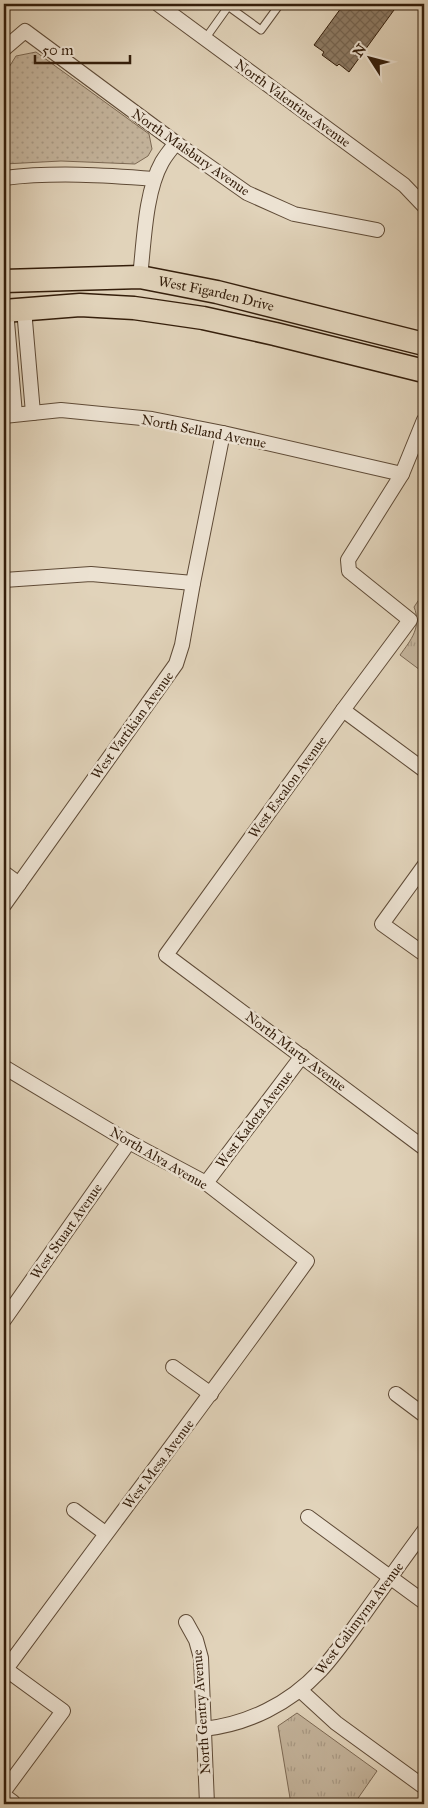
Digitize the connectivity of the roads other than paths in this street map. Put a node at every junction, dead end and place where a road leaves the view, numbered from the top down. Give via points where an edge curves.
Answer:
1 (158, 4) edge
2 (280, 4) edge
3 (228, 5) edge
4 (206, 39) junction
5 (4, 49) edge
6 (176, 143) junction
7 (4, 178) edge
8 (154, 179) junction
9 (424, 206) edge
10 (377, 230) dead end
11 (140, 277) junction
12 (65, 278) junction
13 (4, 281) edge
14 (11, 310) edge
15 (424, 344) edge
16 (424, 357) edge
17 (396, 365) junction
18 (424, 371) edge
19 (33, 413) junction
20 (10, 415) edge
21 (424, 420) edge
22 (223, 433) junction
23 (402, 474) junction
24 (4, 580) edge
25 (193, 583) junction
26 (343, 710) junction
27 (424, 770) edge
28 (424, 866) edge
29 (4, 873) edge
30 (19, 884) junction
31 (4, 906) edge
32 (424, 954) edge
33 (166, 955) joint
34 (302, 1056) junction
35 (4, 1067) edge
36 (129, 1142) junction
37 (424, 1148) edge
38 (206, 1183) junction
39 (307, 1261) joint
40 (4, 1320) edge
41 (173, 1367) dead end
42 (211, 1394) junction
43 (396, 1394) dead end
44 (424, 1416) edge
45 (74, 1510) dead end
46 (308, 1517) dead end
47 (424, 1531) edge
48 (105, 1533) junction
49 (391, 1577) junction
50 (424, 1602) edge
51 (186, 1622) dead end
52 (5, 1668) edge
53 (300, 1690) junction
54 (204, 1729) junction
55 (424, 1787) edge
56 (4, 1791) edge
57 (4, 1798) edge
58 (12, 1804) edge
59 (206, 1804) edge

1 - 4 street, North Valentine Avenue
2 - 3 lane via 261,30
3 - 4 lane
4 - 9 street, North Valentine Avenue via 404,186
5 - 6 street, North Malsbury Avenue via 25,31
6 - 8 street
6 - 10 street, North Malsbury Avenue via 247,193 294,214
7 - 8 street via 90,174
8 - 11 street
11 - 12 main road, West Figarden Drive
11 - 15 main road, West Figarden Drive via 217,292
12 - 13 main road, West Figarden Drive
12 - 14 main road via 21,296
14 - 17 main road, West Figarden Drive via 80,305 134,308 203,318
14 - 19 street
14 - 20 street
16 - 17 main road via 406,355
17 - 18 main road, West Figarden Drive
19 - 20 street, North Selland Avenue
19 - 22 street, North Selland Avenue via 62,410 152,419
21 - 23 street
22 - 23 street, North Selland Avenue
22 - 25 street, West Vartikian Avenue
23 - 26 street, West Escalon Avenue via 348,560 349,571 410,620
24 - 25 street via 91,574
25 - 30 street, West Vartikian Avenue via 176,664
26 - 27 street
26 - 33 street, West Escalon Avenue
28 - 32 street via 382,924
29 - 30 street
30 - 31 street, West Vartikian Avenue
33 - 34 street, North Marty Avenue
34 - 37 street, North Marty Avenue
34 - 38 street, West Kadota Avenue
35 - 36 street, North Alva Avenue
36 - 38 street, North Alva Avenue
36 - 40 street, West Stuart Avenue
38 - 39 street, North Alva Avenue
39 - 42 street, West Mesa Avenue
41 - 42 street
42 - 48 street, West Mesa Avenue
43 - 44 street
45 - 48 street
46 - 49 street
47 - 49 street, West Calimyrna Avenue
48 - 52 street, West Mesa Avenue
49 - 50 street
49 - 53 street, West Calimyrna Avenue via 326,1665
51 - 54 street, North Gentry Avenue via 201,1658
52 - 56 street via 63,1710
53 - 54 street, West Calimyrna Avenue via 245,1721
53 - 55 street via 336,1723
54 - 59 street, North Gentry Avenue
57 - 58 street

